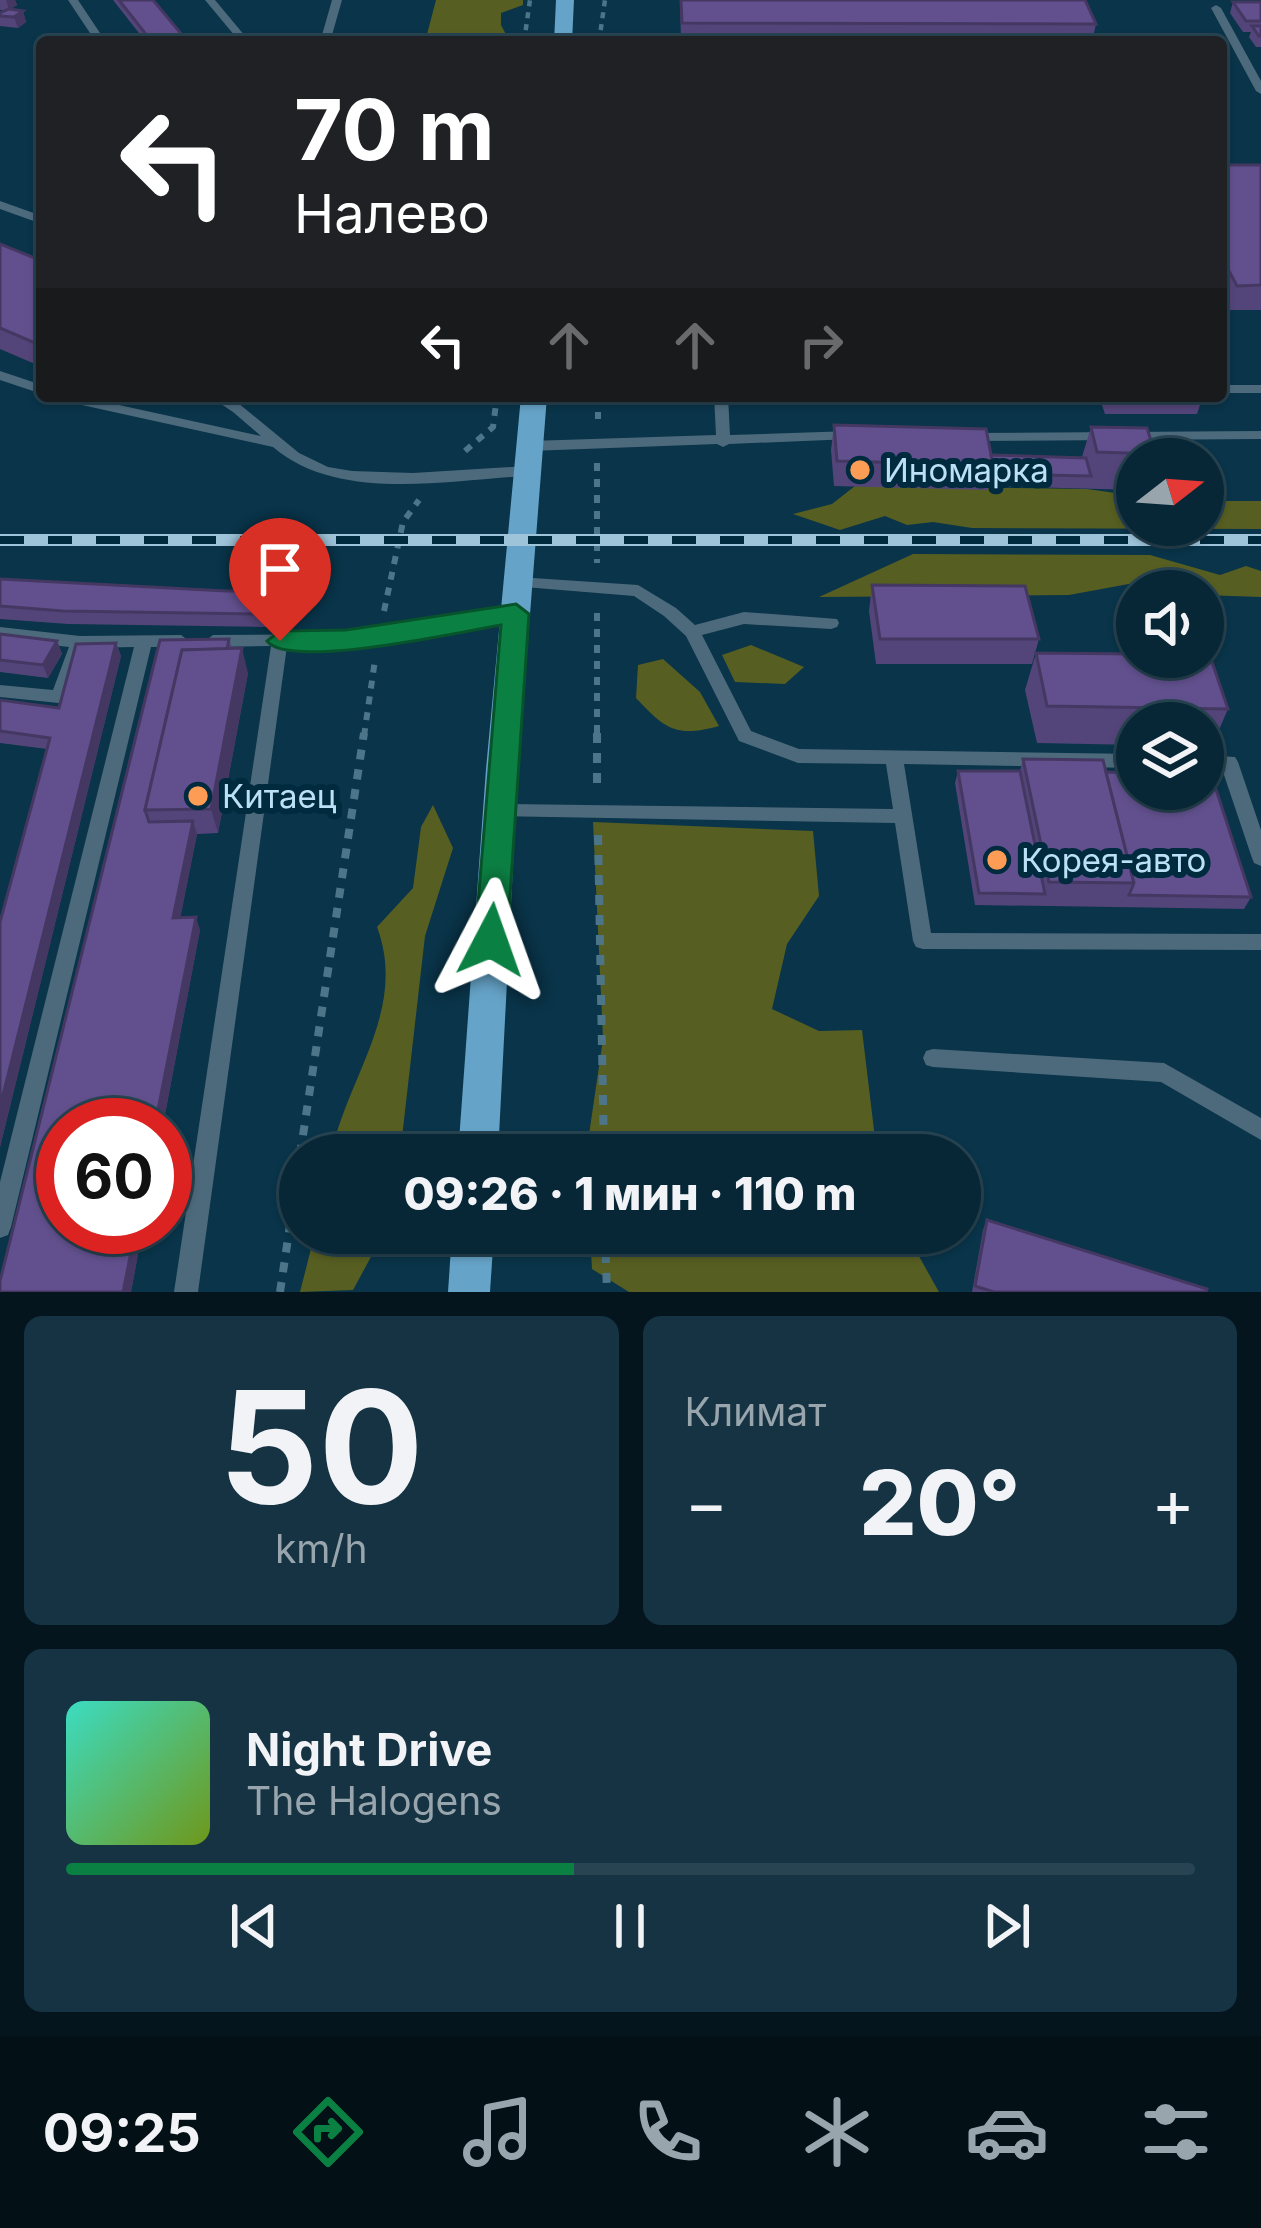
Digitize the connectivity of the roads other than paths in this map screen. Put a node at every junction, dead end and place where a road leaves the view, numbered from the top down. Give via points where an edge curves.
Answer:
1 (73, 0) edge
2 (210, 0) edge
3 (337, 0) edge
4 (565, 0) edge
5 (1216, 8) dead end
6 (97, 36) edge
7 (240, 36) edge
8 (328, 36) edge
9 (562, 36) edge
10 (1261, 91) edge
11 (0, 205) edge
12 (36, 218) edge
13 (0, 375) edge
14 (36, 388) edge
15 (1261, 388) edge
16 (1227, 389) edge
17 (86, 402) edge
18 (223, 402) edge
19 (533, 402) edge
20 (721, 402) edge
21 (1261, 435) edge
22 (882, 436) edge
23 (953, 436) edge
24 (723, 442) junction
25 (272, 443) junction
26 (528, 459) junction
27 (517, 598) junction
28 (831, 623) dead end
29 (692, 632) junction
30 (0, 633) edge
31 (280, 641) junction
32 (80, 642) junction
33 (144, 642) junction
34 (0, 691) edge
35 (894, 756) junction
36 (1116, 761) edge
37 (1224, 762) edge
38 (500, 811) junction
39 (904, 816) junction
40 (1261, 858) edge
41 (1261, 942) edge
42 (933, 1058) dead end
43 (1261, 1130) edge
44 (479, 1134) edge
45 (0, 1227) edge
46 (471, 1254) edge
47 (186, 1292) edge
48 (469, 1292) edge

1 - 6 lane
2 - 7 lane
3 - 8 lane
4 - 9 main road
5 - 10 lane
11 - 12 lane
13 - 14 lane
15 - 16 lane
17 - 25 lane
18 - 25 lane
19 - 26 main road
20 - 24 lane
21 - 23 lane
22 - 24 lane
24 - 26 lane via 597,445
25 - 26 lane via 310,467 354,476 439,475
26 - 27 main road
27 - 29 lane via 638,591
27 - 31 lane via 379,635
27 - 38 main road
28 - 29 lane via 744,618
29 - 35 lane via 745,736 798,756
30 - 32 lane
31 - 33 lane
31 - 47 lane
32 - 33 lane
32 - 34 lane via 59,698
33 - 45 lane
35 - 36 lane
35 - 39 lane
37 - 40 lane
38 - 39 lane
38 - 44 main road
39 - 41 lane via 923,941
42 - 43 lane via 1164,1073
46 - 48 main road

